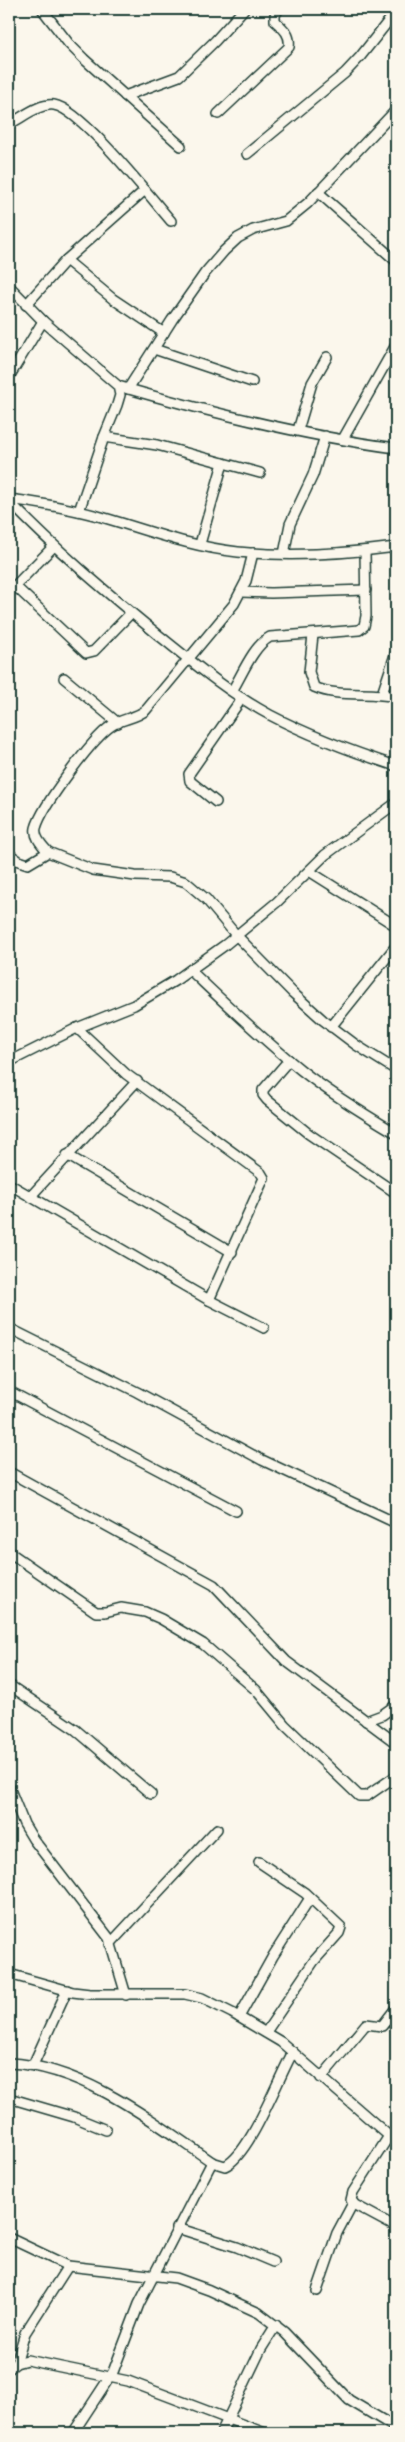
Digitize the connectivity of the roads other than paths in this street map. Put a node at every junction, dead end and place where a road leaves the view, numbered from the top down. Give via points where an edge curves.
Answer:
1 (42, 9) edge
2 (244, 9) edge
3 (279, 9) edge
4 (392, 13) edge
5 (124, 96) junction
6 (396, 110) edge
7 (218, 114) dead end
8 (9, 124) edge
9 (181, 146) dead end
10 (247, 154) dead end
11 (145, 190) junction
12 (318, 192) junction
13 (171, 221) dead end
14 (66, 260) junction
15 (396, 261) edge
16 (9, 286) edge
17 (26, 305) junction
18 (43, 321) junction
19 (164, 333) junction
20 (396, 346) edge
21 (154, 349) junction
22 (327, 357) dead end
23 (9, 377) edge
24 (252, 382) dead end
25 (118, 386) junction
26 (128, 389) junction
27 (298, 430) junction
28 (104, 436) junction
29 (325, 436) junction
30 (343, 439) junction
31 (396, 448) edge
32 (223, 462) junction
33 (260, 473) dead end
34 (9, 500) edge
35 (79, 511) junction
36 (200, 544) junction
37 (53, 547) junction
38 (396, 547) edge
39 (365, 551) junction
40 (253, 552) junction
41 (284, 554) junction
42 (12, 589) edge
43 (366, 590) junction
44 (241, 592) junction
45 (131, 613) junction
46 (313, 634) junction
47 (396, 652) edge
48 (187, 658) junction
49 (64, 678) dead end
50 (232, 691) junction
51 (382, 694) junction
52 (396, 697) edge
53 (242, 698) junction
54 (118, 723) junction
55 (396, 766) edge
56 (216, 802) dead end
57 (396, 803) edge
58 (48, 852) junction
59 (9, 854) edge
60 (309, 871) junction
61 (396, 926) edge
62 (236, 936) junction
63 (396, 946) edge
64 (190, 970) junction
65 (331, 1027) junction
66 (77, 1028) junction
67 (289, 1060) junction
68 (9, 1062) edge
69 (396, 1070) edge
70 (137, 1081) junction
71 (396, 1133) edge
72 (67, 1154) junction
73 (9, 1184) edge
74 (396, 1193) edge
75 (30, 1197) junction
76 (232, 1252) junction
77 (209, 1300) junction
78 (9, 1328) edge
79 (264, 1328) dead end
80 (9, 1391) edge
81 (9, 1472) edge
82 (236, 1512) dead end
83 (396, 1523) edge
84 (9, 1552) edge
85 (9, 1685) edge
86 (396, 1705) edge
87 (366, 1721) junction
88 (396, 1743) edge
89 (396, 1776) edge
90 (9, 1787) edge
91 (151, 1794) dead end
92 (12, 1805) edge
93 (217, 1829) dead end
94 (259, 1862) dead end
95 (310, 1898) junction
96 (110, 1944) junction
97 (9, 1974) edge
98 (66, 1990) junction
99 (126, 1995) junction
100 (396, 2008) edge
101 (238, 2017) junction
102 (266, 2032) junction
103 (293, 2052) junction
104 (9, 2063) edge
105 (33, 2065) junction
106 (321, 2078) junction
107 (9, 2098) edge
108 (106, 2130) dead end
109 (393, 2139) edge
110 (212, 2162) junction
111 (353, 2203) junction
112 (396, 2227) edge
113 (177, 2228) junction
114 (9, 2238) edge
115 (273, 2262) dead end
116 (68, 2266) junction
117 (154, 2274) junction
118 (317, 2291) dead end
119 (276, 2325) junction
120 (12, 2366) edge
121 (110, 2376) junction
122 (229, 2420) junction
123 (396, 2428) edge
124 (73, 2433) edge
125 (221, 2433) edge
126 (265, 2433) edge

1 - 5 street via 69,44
2 - 5 street via 179,76
3 - 7 street via 275,21 288,34 289,47
4 - 10 street via 345,73
5 - 9 street
6 - 12 street
8 - 11 street via 45,106 59,106 88,130
11 - 13 street
11 - 14 street
12 - 15 street
12 - 19 street via 286,221 253,230 238,238 205,273
14 - 17 street
14 - 19 street via 113,299
16 - 17 street
17 - 18 street
18 - 23 street
18 - 25 street
19 - 21 street
20 - 30 street
21 - 24 street
21 - 26 street
22 - 27 street via 312,383
25 - 26 street
25 - 28 street via 118,405
26 - 27 street
27 - 29 street
28 - 32 street via 157,445
28 - 35 street
29 - 30 street
29 - 41 street via 313,475 290,524
30 - 31 street
32 - 33 street
32 - 36 street
34 - 35 street
34 - 37 street
35 - 36 street via 168,538
36 - 40 street via 236,552
37 - 42 street
37 - 45 street
38 - 39 street
39 - 41 street
39 - 43 street
40 - 41 street
40 - 44 street
42 - 45 street via 86,652 94,651
43 - 44 street
43 - 46 street via 366,616 360,630
44 - 48 street
45 - 48 street
46 - 50 street via 263,640
46 - 51 street via 309,672 314,687 333,692
47 - 51 street
48 - 50 street
48 - 54 street via 146,710
49 - 54 street
50 - 53 street
51 - 52 street
53 - 55 street via 336,746
53 - 56 street via 189,774 190,781
54 - 58 street via 100,735 49,802 36,828 36,835
57 - 60 street via 333,849
58 - 59 street via 28,864
58 - 62 street via 93,870 170,877 186,882 206,899
60 - 61 street
60 - 62 street
62 - 64 street
62 - 65 street
63 - 65 street
64 - 66 street via 134,1005
64 - 67 street
65 - 69 street
66 - 68 street
66 - 70 street
67 - 71 street via 359,1111
67 - 74 street via 263,1090 267,1100 309,1134
70 - 72 street
70 - 76 street via 264,1178
72 - 75 street
72 - 76 street
73 - 75 street
75 - 77 street
76 - 77 street
77 - 79 street
78 - 83 street via 262,1460
80 - 82 street
81 - 87 street via 214,1585 275,1650
84 - 89 street via 96,1612 121,1608 145,1612 203,1644 256,1690 285,1725 359,1796 367,1796
85 - 91 street via 76,1730
86 - 87 street
87 - 88 street
90 - 92 street
92 - 96 street via 33,1839 100,1924
93 - 96 street
94 - 95 street
95 - 101 street
95 - 102 street via 340,1924 340,1930 314,1961
96 - 99 street
97 - 98 street
98 - 99 street
98 - 105 street
99 - 101 street via 185,1994 202,1998
100 - 106 street via 382,2026 366,2024
101 - 102 street
102 - 103 street
103 - 106 street
103 - 110 street via 240,2152 225,2166
104 - 105 street
105 - 110 street via 98,2090 134,2109
106 - 109 street
107 - 108 street via 74,2116
109 - 111 street via 353,2192
110 - 113 street
111 - 112 street
111 - 118 street via 338,2233
113 - 115 street
113 - 117 street
114 - 116 street
116 - 117 street
116 - 120 street via 26,2334
117 - 119 street via 210,2290 259,2313
117 - 121 street via 133,2316
119 - 122 street via 252,2366
119 - 123 street via 345,2397
120 - 121 street via 22,2360 34,2360
121 - 122 street
121 - 124 street
122 - 125 street
122 - 126 street

